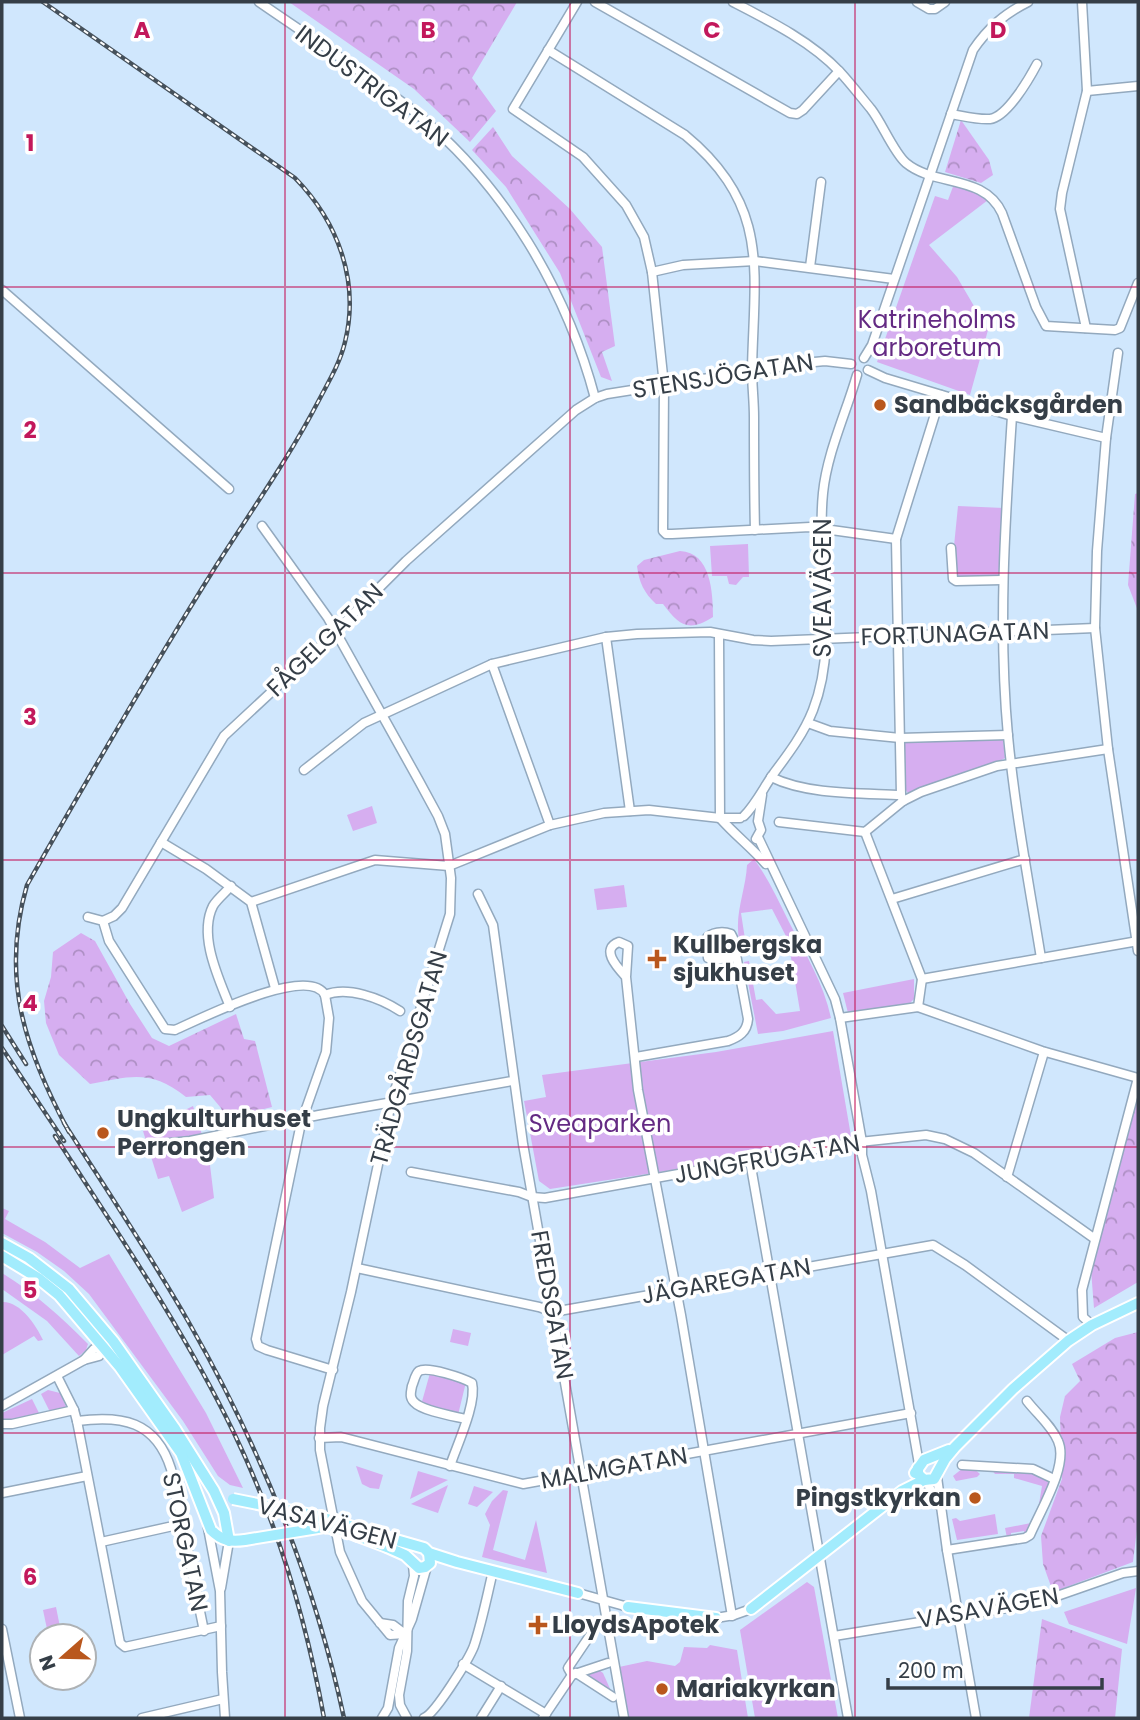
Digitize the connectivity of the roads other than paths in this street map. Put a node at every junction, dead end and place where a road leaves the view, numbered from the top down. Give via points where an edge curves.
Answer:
1 (259, 2) edge
2 (578, 2) edge
3 (595, 2) edge
4 (733, 2) edge
5 (917, 2) edge
6 (945, 2) edge
7 (1028, 2) edge
8 (1082, 2) edge
9 (548, 50) junction
10 (1037, 64) dead end
11 (839, 71) junction
12 (1138, 86) edge
13 (1087, 91) junction
14 (951, 114) junction
15 (931, 174) junction
16 (821, 182) dead end
17 (755, 261) junction
18 (810, 267) junction
19 (652, 272) junction
20 (894, 279) junction
21 (1138, 283) edge
22 (2, 290) edge
23 (1086, 328) junction
24 (1118, 353) dead end
25 (864, 358) junction
26 (851, 363) junction
27 (868, 370) junction
28 (752, 372) junction
29 (857, 375) junction
30 (664, 385) junction
31 (941, 396) junction
32 (595, 398) junction
33 (1012, 416) junction
34 (1106, 438) junction
35 (229, 489) dead end
36 (262, 526) dead end
37 (823, 528) junction
38 (755, 530) junction
39 (896, 539) junction
40 (951, 548) dead end
41 (1002, 580) junction
42 (1095, 628) junction
43 (335, 632) junction
44 (1002, 632) junction
45 (719, 635) junction
46 (899, 636) junction
47 (606, 637) junction
48 (825, 640) junction
49 (492, 664) junction
50 (381, 715) junction
51 (808, 723) junction
52 (1008, 735) junction
53 (900, 738) junction
54 (1108, 749) junction
55 (1011, 765) junction
56 (304, 770) dead end
57 (771, 777) junction
58 (763, 789) junction
59 (902, 798) junction
60 (630, 811) junction
61 (742, 817) junction
62 (720, 818) junction
63 (758, 821) junction
64 (779, 822) dead end
65 (550, 825) junction
66 (735, 832) junction
67 (865, 832) junction
68 (758, 837) junction
69 (161, 842) junction
70 (747, 842) junction
71 (1025, 859) junction
72 (449, 866) junction
73 (774, 874) junction
74 (232, 886) junction
75 (478, 894) dead end
76 (892, 899) junction
77 (251, 902) junction
78 (88, 917) dead end
79 (103, 921) junction
80 (1138, 941) edge
81 (1138, 951) edge
82 (736, 957) dead end
83 (1041, 958) junction
84 (626, 977) dead end
85 (922, 979) junction
86 (275, 988) junction
87 (325, 995) junction
88 (230, 1007) junction
89 (918, 1007) junction
90 (400, 1011) dead end
91 (840, 1018) junction
92 (1044, 1052) junction
93 (636, 1057) junction
94 (1138, 1078) edge
95 (512, 1081) junction
96 (391, 1103) junction
97 (303, 1119) junction
98 (862, 1142) junction
99 (160, 1144) dead end
100 (750, 1161) junction
101 (411, 1172) dead end
102 (1007, 1177) junction
103 (655, 1178) junction
104 (532, 1197) junction
105 (1095, 1240) junction
106 (2, 1243) edge
107 (882, 1253) junction
108 (2, 1256) edge
109 (356, 1268) junction
110 (770, 1273) junction
111 (676, 1290) junction
112 (1138, 1303) edge
113 (553, 1312) junction
114 (1092, 1325) junction
115 (1069, 1341) junction
116 (109, 1344) junction
117 (333, 1370) junction
118 (57, 1376) junction
119 (1027, 1401) dead end
120 (2, 1406) edge
121 (74, 1410) junction
122 (911, 1413) junction
123 (466, 1419) junction
124 (77, 1421) junction
125 (2, 1424) edge
126 (798, 1434) junction
127 (319, 1437) junction
128 (955, 1447) junction
129 (704, 1452) junction
130 (924, 1463) junction
131 (962, 1465) dead end
132 (450, 1466) junction
133 (582, 1474) junction
134 (88, 1476) junction
135 (932, 1476) junction
136 (1054, 1479) junction
137 (212, 1487) junction
138 (902, 1490) junction
139 (2, 1493) edge
140 (233, 1499) junction
141 (220, 1502) junction
142 (182, 1524) junction
143 (208, 1526) junction
144 (229, 1541) junction
145 (101, 1542) junction
146 (388, 1543) junction
147 (947, 1550) junction
148 (820, 1556) junction
149 (426, 1557) junction
150 (412, 1564) junction
151 (493, 1571) junction
152 (1138, 1571) edge
153 (220, 1591) junction
154 (578, 1593) joint
155 (604, 1600) junction
156 (628, 1607) joint
157 (751, 1609) joint
158 (958, 1614) junction
159 (732, 1616) junction
160 (716, 1618) joint
161 (607, 1621) junction
162 (220, 1626) junction
163 (2, 1629) edge
164 (204, 1631) junction
165 (405, 1634) junction
166 (834, 1636) junction
167 (608, 1663) dead end
168 (463, 1664) junction
169 (574, 1674) junction
170 (501, 1686) junction
171 (613, 1697) dead end
172 (223, 1699) junction
173 (388, 1708) junction
174 (405, 1714) edge
175 (545, 1716) edge
176 (20, 1718) edge
177 (142, 1718) edge
178 (225, 1718) edge
179 (382, 1718) edge
180 (418, 1718) edge
181 (424, 1718) edge
182 (481, 1718) edge
183 (624, 1718) edge
184 (848, 1718) edge
185 (976, 1718) edge

1 - 32 street, INDUSTRIGATAN via 409,108 472,168 516,223 555,291
2 - 9 street
3 - 11 street via 790,113 803,110
4 - 11 street via 797,38
5 - 6 street via 935,9
7 - 14 street via 986,31 973,50
8 - 13 street
9 - 17 street via 706,152 743,206
9 - 19 street via 513,109 583,157 626,205 644,237
10 - 14 street via 1000,116
11 - 15 street via 877,117 905,162
12 - 13 street
13 - 23 street via 1060,209
14 - 15 street
15 - 20 street
15 - 23 street via 987,193 999,205 1046,326
16 - 18 street
17 - 18 street
17 - 19 street via 683,265
17 - 28 street
18 - 20 street
19 - 30 street
20 - 25 street
21 - 23 street via 1120,328
22 - 35 street
24 - 34 street
25 - 26 street
25 - 27 street
26 - 28 street, STENSJÖGATAN via 825,361
26 - 29 street
27 - 29 street
27 - 31 street
28 - 30 street, STENSJÖGATAN
28 - 38 street
29 - 37 street, SVEAVÄGEN via 825,483
30 - 32 street, STENSJÖGATAN
30 - 38 street via 663,531
31 - 33 street
31 - 39 street
32 - 43 street, FÅGELGATAN via 542,438 439,530
33 - 34 street
33 - 41 street
34 - 42 street
36 - 43 street, TRÄDGÅRDSGATAN
37 - 38 street
37 - 39 street
37 - 48 street, SVEAVÄGEN
39 - 46 street
40 - 41 street via 953,579
41 - 44 street
42 - 44 street, FORTUNAGATAN
42 - 54 street
43 - 50 street, TRÄDGÅRDSGATAN
43 - 69 street, FÅGELGATAN via 224,736
44 - 46 street, FORTUNAGATAN
44 - 52 street
45 - 47 street, FORTUNAGATAN
45 - 48 street, FORTUNAGATAN
45 - 62 street
46 - 48 street, FORTUNAGATAN
46 - 53 street
47 - 49 street, FORTUNAGATAN
47 - 60 street
48 - 51 street, SVEAVÄGEN via 824,669
49 - 50 street, FORTUNAGATAN
49 - 65 street
50 - 56 street, FORTUNAGATAN
50 - 72 street, TRÄDGÅRDSGATAN via 438,816
51 - 53 street via 830,731
51 - 57 street, SVEAVÄGEN
52 - 53 street
52 - 55 street
53 - 59 street
54 - 55 street
54 - 80 street
55 - 59 street
55 - 71 street
57 - 58 street, SVEAVÄGEN
57 - 59 street via 805,788
58 - 61 street, SVEAVÄGEN
58 - 63 street, SVEAVÄGEN
59 - 67 street
60 - 62 street
60 - 65 street
61 - 62 street
61 - 63 street
61 - 66 street
62 - 66 street
63 - 68 street
64 - 67 street
65 - 72 street
66 - 70 street
67 - 76 street
68 - 70 street
68 - 73 street
69 - 74 street
69 - 79 street, FÅGELGATAN via 122,908
70 - 73 street
71 - 76 street
71 - 83 street
72 - 77 street via 376,860
72 - 96 street, TRÄDGÅRDSGATAN via 450,914
73 - 91 street via 830,986
74 - 77 street
74 - 88 street via 212,910 209,943
75 - 95 street, FREDSGATAN via 492,925
76 - 85 street
77 - 86 street
78 - 79 street
79 - 88 street via 109,941 166,1030
80 - 81 street
80 - 83 street
82 - 93 street via 748,1019 741,1035
83 - 85 street
84 - 93 street
85 - 89 street
86 - 87 street via 316,987
86 - 88 street
87 - 90 street via 346,991
87 - 97 street via 329,1018 326,1052
89 - 91 street
89 - 92 street
91 - 98 street
92 - 94 street
92 - 102 street
93 - 103 street
94 - 105 street
95 - 96 street
95 - 104 street, FREDSGATAN
96 - 97 street
96 - 109 street, TRÄDGÅRDSGATAN
97 - 99 street
97 - 117 street via 256,1334 258,1346
98 - 100 street, JUNGFRUGATAN
98 - 102 street, JUNGFRUGATAN via 915,1134 935,1137 960,1145
98 - 107 street
100 - 103 street, JUNGFRUGATAN
100 - 110 street
101 - 104 street, JUNGFRUGATAN
102 - 105 street, JUNGFRUGATAN
103 - 104 street, JUNGFRUGATAN
103 - 111 street
104 - 113 street, FREDSGATAN
105 - 114 street via 1082,1290
106 - 116 main road via 69,1289
107 - 110 street, JÄGAREGATAN
107 - 115 street, JÄGAREGATAN via 939,1247
107 - 122 street
108 - 116 main road via 38,1278
109 - 113 street, JÄGAREGATAN
109 - 117 street, TRÄDGÅRDSGATAN
110 - 111 street, JÄGAREGATAN
110 - 126 street
111 - 113 street, JÄGAREGATAN
111 - 129 street
112 - 114 main road
113 - 133 street, FREDSGATAN
114 - 115 main road
115 - 128 main road
116 - 118 street via 99,1356
116 - 137 main road via 176,1429
116 - 143 main road via 181,1453
117 - 127 street, TRÄDGÅRDSGATAN
118 - 120 street
118 - 121 street
119 - 136 street via 1058,1438 1061,1460
121 - 124 street
121 - 125 street
122 - 126 street, MALMGATAN
122 - 130 street
123 - 123 street via 472,1383 429,1370 416,1373 412,1401
123 - 132 street
124 - 134 street
124 - 142 street, STORGATAN via 116,1419 136,1424 154,1436 168,1461
126 - 129 street, MALMGATAN
126 - 148 street
127 - 132 street, MALMGATAN via 341,1437
127 - 165 street, TRÄDGÅRDSGATAN via 340,1552 362,1601 380,1623
128 - 130 main road
128 - 135 main road
129 - 133 street, MALMGATAN
129 - 159 street
130 - 135 main road via 936,1463
130 - 135 main road via 918,1474
130 - 138 main road
131 - 136 street via 1034,1469
132 - 133 street, MALMGATAN via 523,1485
133 - 155 street, FREDSGATAN
134 - 139 street
134 - 145 street
135 - 138 main road
135 - 147 street
136 - 147 street via 1030,1535
137 - 140 main road
137 - 141 main road
138 - 148 main road
140 - 141 main road
140 - 146 main road, VASAVÄGEN, bridge via 317,1516
141 - 143 main road via 211,1512
141 - 144 main road
142 - 145 street
142 - 164 street, STORGATAN
143 - 144 main road, VASAVÄGEN
143 - 153 street, STORGATAN
144 - 146 main road, VASAVÄGEN, bridge via 324,1527
144 - 153 street, STORGATAN
145 - 164 street via 122,1646
146 - 149 main road, VASAVÄGEN
146 - 150 main road, VASAVÄGEN
147 - 158 street
148 - 157 main road
148 - 166 street
149 - 150 main road, VASAVÄGEN via 419,1568
149 - 150 main road, VASAVÄGEN via 412,1553
149 - 151 main road, VASAVÄGEN
149 - 165 street
150 - 165 street via 415,1576
151 - 154 main road, VASAVÄGEN
151 - 168 street via 473,1649
152 - 158 street, VASAVÄGEN via 1037,1603
153 - 162 street, STORGATAN
154 - 155 street, VASAVÄGEN
155 - 156 street, VASAVÄGEN
155 - 161 street, FREDSGATAN
156 - 160 main road, VASAVÄGEN
157 - 159 street, VASAVÄGEN
158 - 166 street, VASAVÄGEN
158 - 185 street
159 - 160 street, VASAVÄGEN
161 - 169 street via 599,1622 568,1668
161 - 183 street, FREDSGATAN
162 - 164 street, STORGATAN
162 - 172 street, STORGATAN
163 - 176 street
165 - 173 street
165 - 174 street via 407,1650 399,1695
166 - 184 street
167 - 169 street
168 - 170 street
168 - 181 street via 438,1707
169 - 171 street
169 - 175 street
170 - 175 street
170 - 182 street
172 - 177 street
172 - 178 street, STORGATAN
173 - 174 street
173 - 179 street
174 - 180 street

